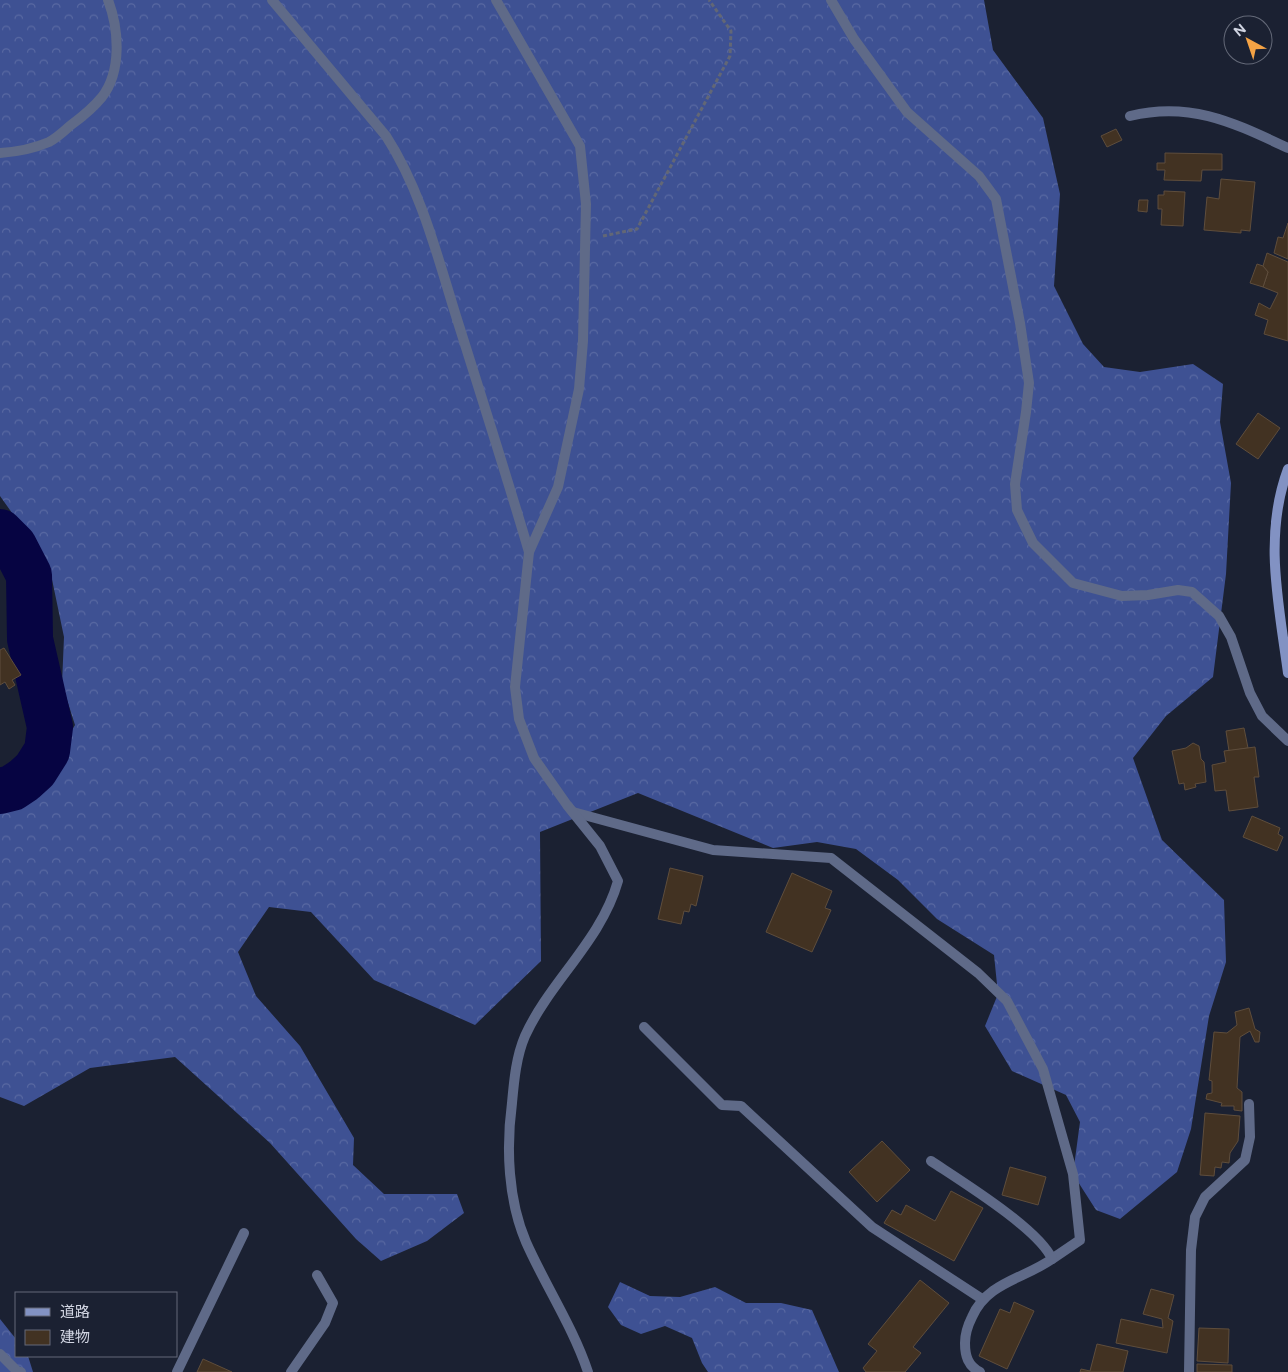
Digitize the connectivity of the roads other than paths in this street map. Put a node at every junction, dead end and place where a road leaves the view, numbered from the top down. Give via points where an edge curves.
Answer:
1 (108, 0) edge
2 (272, 0) edge
3 (496, 0) edge
4 (830, 0) edge
5 (1130, 116) dead end
6 (1288, 148) edge
7 (0, 153) edge
8 (1288, 469) edge
9 (529, 552) junction
10 (1288, 673) edge
11 (1288, 741) edge
12 (573, 812) junction
13 (644, 1027) dead end
14 (1249, 1104) dead end
15 (931, 1161) dead end
16 (244, 1233) dead end
17 (1052, 1259) junction
18 (317, 1275) dead end
19 (982, 1299) junction
20 (0, 1354) edge
21 (21, 1372) edge
22 (177, 1372) edge
23 (290, 1372) edge
24 (588, 1372) edge
25 (980, 1372) edge
26 (1189, 1372) edge

1 - 7 street via 113,13 117,49 112,78 103,95 50,142
2 - 9 street via 386,136 400,159 442,270
3 - 9 street via 580,146 586,204 583,341 577,399 558,487
4 - 11 street via 907,112 979,176 996,199 1028,383 1015,484 1017,510 1033,543 1073,583 1122,596 1178,590 1192,592 1219,616 1262,716
5 - 6 street via 1154,110 1196,113
8 - 10 street via 1278,506 1274,568
9 - 12 street via 515,687 519,719 534,758
12 - 17 street via 713,850 832,858 978,973 1007,1001 1043,1069 1073,1174 1080,1240
12 - 24 street via 600,846 618,881 612,902 595,933 557,983 525,1037 516,1066 508,1163 525,1240
13 - 19 street via 722,1105 741,1106 872,1227
14 - 26 street via 1250,1137 1245,1160 1205,1197 1195,1217 1191,1250
15 - 17 street via 985,1197 1040,1242
16 - 22 street
17 - 19 street via 992,1289
18 - 23 street via 333,1303 325,1323
19 - 25 street via 965,1340 966,1356
20 - 21 street

